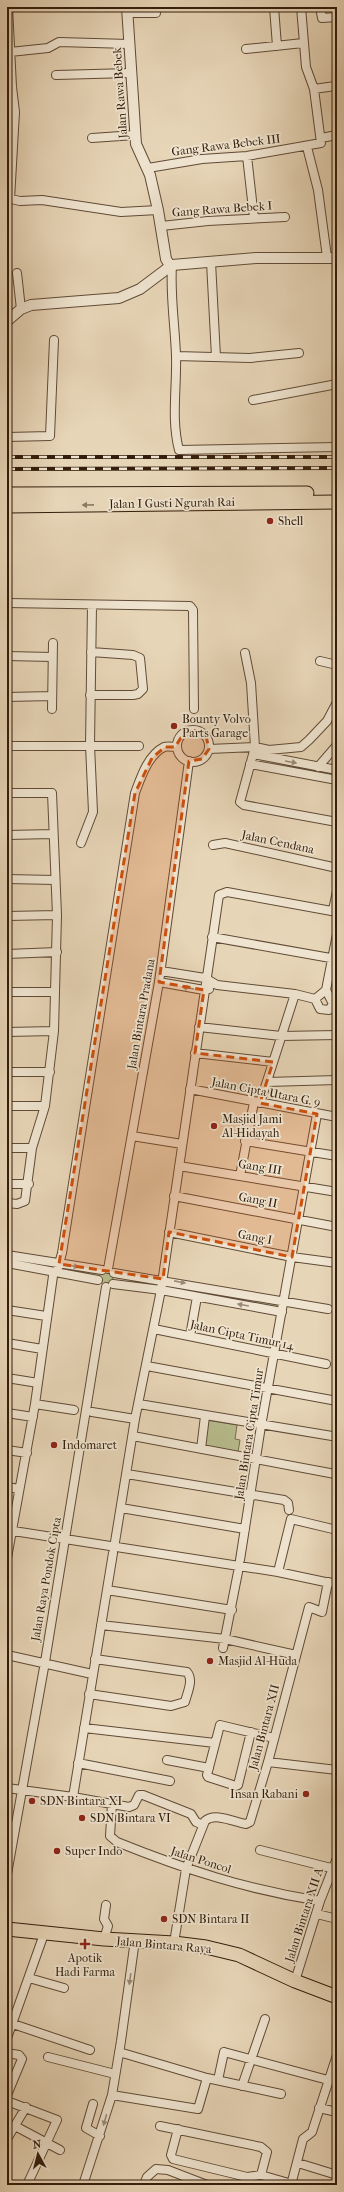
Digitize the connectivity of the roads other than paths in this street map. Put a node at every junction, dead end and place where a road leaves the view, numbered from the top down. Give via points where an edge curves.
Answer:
1 (8, 7) edge
2 (274, 7) edge
3 (301, 7) edge
4 (320, 7) edge
5 (127, 10) edge
6 (156, 13) dead end
7 (337, 17) edge
8 (8, 36) edge
9 (303, 43) junction
10 (129, 44) junction
11 (277, 46) junction
12 (246, 49) dead end
13 (10, 52) junction
14 (130, 73) junction
15 (56, 75) dead end
16 (337, 84) edge
17 (9, 87) edge
18 (314, 90) junction
19 (136, 135) junction
20 (337, 135) edge
21 (92, 138) dead end
22 (321, 138) junction
23 (307, 147) junction
24 (247, 156) junction
25 (148, 168) junction
26 (9, 198) edge
27 (158, 210) junction
28 (285, 217) dead end
29 (254, 218) junction
30 (161, 226) junction
31 (334, 258) edge
32 (211, 262) junction
33 (337, 263) edge
34 (172, 265) junction
35 (18, 273) dead end
36 (21, 309) junction
37 (7, 321) edge
38 (54, 340) dead end
39 (299, 353) dead end
40 (176, 356) junction
41 (216, 357) junction
42 (337, 384) edge
43 (253, 400) dead end
44 (7, 437) edge
45 (337, 447) edge
46 (337, 493) edge
47 (7, 494) edge
48 (156, 498) junction
49 (337, 502) edge
50 (7, 506) edge
51 (7, 603) edge
52 (92, 605) junction
53 (52, 643) dead end
54 (91, 652) junction
55 (246, 653) dead end
56 (7, 656) edge
57 (52, 656) junction
58 (320, 661) dead end
59 (337, 665) edge
60 (90, 695) junction
61 (52, 696) junction
62 (7, 697) edge
63 (337, 702) edge
64 (52, 709) dead end
65 (194, 709) dead end
66 (90, 745) junction
67 (337, 745) edge
68 (7, 746) edge
69 (139, 746) dead end
70 (177, 747) junction
71 (209, 749) junction
72 (254, 751) junction
73 (189, 761) junction
74 (250, 764) junction
75 (318, 767) junction
76 (337, 770) edge
77 (337, 780) edge
78 (7, 793) edge
79 (337, 822) edge
80 (7, 834) edge
81 (53, 834) junction
82 (81, 843) dead end
83 (213, 845) dead end
84 (337, 868) edge
85 (7, 879) edge
86 (54, 880) junction
87 (337, 891) edge
88 (335, 911) edge
89 (57, 915) junction
90 (7, 916) edge
91 (337, 934) edge
92 (212, 937) junction
93 (57, 952) junction
94 (7, 954) edge
95 (335, 959) edge
96 (161, 971) junction
97 (206, 978) junction
98 (159, 982) junction
99 (217, 985) junction
100 (204, 990) junction
101 (326, 990) junction
102 (7, 992) edge
103 (55, 992) junction
104 (295, 994) junction
105 (315, 998) junction
106 (199, 1027) junction
107 (54, 1031) junction
108 (7, 1032) edge
109 (337, 1035) edge
110 (281, 1036) junction
111 (195, 1052) junction
112 (273, 1062) junction
113 (7, 1072) edge
114 (50, 1072) junction
115 (337, 1080) edge
116 (267, 1082) junction
117 (190, 1089) junction
118 (257, 1102) junction
119 (7, 1106) edge
120 (45, 1106) junction
121 (318, 1114) junction
122 (337, 1117) edge
123 (132, 1136) junction
124 (245, 1141) junction
125 (182, 1144) junction
126 (7, 1148) edge
127 (32, 1148) junction
128 (310, 1152) junction
129 (337, 1156) edge
130 (179, 1166) junction
131 (240, 1176) junction
132 (7, 1184) edge
133 (29, 1184) junction
134 (304, 1186) junction
135 (337, 1192) edge
136 (174, 1196) junction
137 (7, 1203) edge
138 (299, 1220) junction
139 (337, 1227) edge
140 (169, 1232) junction
141 (7, 1255) edge
142 (292, 1257) junction
143 (7, 1263) edge
144 (337, 1263) edge
145 (56, 1270) junction
146 (108, 1271) junction
147 (163, 1279) junction
148 (98, 1280) junction
149 (109, 1286) junction
150 (161, 1290) junction
151 (197, 1297) junction
152 (284, 1302) junction
153 (328, 1309) dead end
154 (7, 1310) edge
155 (282, 1312) junction
156 (46, 1316) junction
157 (154, 1330) junction
158 (190, 1336) junction
159 (7, 1343) edge
160 (42, 1349) junction
161 (274, 1355) junction
162 (326, 1364) dead end
163 (147, 1366) junction
164 (7, 1378) edge
165 (38, 1383) junction
166 (269, 1388) junction
167 (337, 1401) edge
168 (35, 1404) junction
169 (139, 1404) junction
170 (74, 1410) dead end
171 (92, 1412) dead end
172 (7, 1413) edge
173 (205, 1416) junction
174 (32, 1418) junction
175 (136, 1419) junction
176 (261, 1426) junction
177 (133, 1436) junction
178 (332, 1436) dead end
179 (201, 1448) junction
180 (7, 1450) edge
181 (27, 1453) junction
182 (257, 1459) junction
183 (127, 1474) junction
184 (334, 1474) dead end
185 (7, 1487) edge
186 (19, 1489) junction
187 (252, 1494) junction
188 (121, 1508) junction
189 (289, 1510) dead end
190 (245, 1529) junction
191 (337, 1530) edge
192 (9, 1531) edge
193 (65, 1538) junction
194 (115, 1542) dead end
195 (113, 1553) dead end
196 (7, 1558) edge
197 (239, 1566) junction
198 (278, 1572) junction
199 (337, 1581) edge
200 (328, 1582) junction
201 (107, 1590) junction
202 (232, 1610) junction
203 (101, 1625) junction
204 (225, 1639) junction
205 (223, 1648) dead end
206 (7, 1655) edge
207 (296, 1655) junction
208 (95, 1659) junction
209 (45, 1662) junction
210 (92, 1674) junction
211 (89, 1694) junction
212 (84, 1728) junction
213 (251, 1732) junction
214 (274, 1738) junction
215 (215, 1743) junction
216 (167, 1760) dead end
217 (268, 1762) junction
218 (78, 1763) junction
219 (209, 1768) junction
220 (337, 1769) edge
221 (170, 1781) dead end
222 (7, 1788) edge
223 (22, 1789) junction
224 (73, 1797) junction
225 (112, 1804) junction
226 (203, 1825) junction
227 (260, 1850) dead end
228 (335, 1864) edge
229 (186, 1869) junction
230 (7, 1874) edge
231 (320, 1900) junction
232 (106, 1905) dead end
233 (317, 1914) junction
234 (337, 1919) edge
235 (7, 1929) edge
236 (44, 1934) junction
237 (104, 1940) junction
238 (135, 1940) junction
239 (174, 1943) junction
240 (29, 1978) junction
241 (295, 1980) junction
242 (64, 1988) dead end
243 (337, 1997) edge
244 (265, 2019) dead end
245 (13, 2024) junction
246 (8, 2036) edge
247 (90, 2050) dead end
248 (119, 2052) junction
249 (7, 2053) edge
250 (337, 2054) edge
251 (48, 2057) dead end
252 (252, 2059) junction
253 (115, 2074) junction
254 (207, 2078) junction
255 (218, 2080) junction
256 (328, 2080) junction
257 (242, 2086) junction
258 (281, 2094) dead end
259 (7, 2095) edge
260 (112, 2095) junction
261 (7, 2101) edge
262 (93, 2104) dead end
263 (26, 2107) junction
264 (319, 2108) junction
265 (337, 2112) edge
266 (14, 2126) junction
267 (160, 2126) dead end
268 (178, 2129) junction
269 (100, 2136) junction
270 (7, 2139) edge
271 (47, 2143) junction
272 (60, 2150) dead end
273 (298, 2163) junction
274 (261, 2175) junction
275 (337, 2175) edge
276 (27, 2185) edge
277 (83, 2185) edge
278 (144, 2185) edge
279 (207, 2185) edge
280 (292, 2185) edge

1 - 8 street
2 - 11 street
3 - 9 street
4 - 7 street via 322,18
5 - 6 street
5 - 10 street, Jalan Rawa Bebek
8 - 13 street
9 - 11 street
9 - 18 street via 306,67
10 - 13 street via 59,42 48,48
10 - 14 street, Jalan Rawa Bebek
11 - 12 street
13 - 17 street
14 - 15 street
14 - 19 street, Jalan Rawa Bebek
16 - 18 street
17 - 26 street via 15,112
18 - 22 street
19 - 21 street
19 - 25 street, Jalan Rawa Bebek via 136,144
20 - 22 street
22 - 23 street via 320,144
23 - 24 street, Gang Rawa Bebek III
23 - 31 street
24 - 25 street, Gang Rawa Bebek III via 202,158
24 - 29 street
25 - 27 street, Jalan Rawa Bebek
26 - 27 street via 20,202 42,200 120,212
27 - 30 street, Jalan Rawa Bebek
28 - 29 street, Gang Rawa Bebek I
29 - 30 street, Gang Rawa Bebek I
30 - 34 street, Jalan Rawa Bebek via 166,259
31 - 32 street via 256,258
31 - 33 street
32 - 34 street
32 - 41 street
34 - 36 street via 140,289 119,298 31,305
34 - 40 street
35 - 36 street
36 - 37 street
38 - 44 street via 50,436
39 - 41 street via 250,358
40 - 41 street
40 - 45 street via 174,428 178,450
42 - 43 street
46 - 48 main road, Jalan I Gusti Ngurah Rai
47 - 48 main road, Jalan I Gusti Ngurah Rai
48 - 49 main road, Jalan I Gusti Ngurah Rai
48 -> 50 main road, Jalan I Gusti Ngurah Rai
51 - 52 street
52 - 54 street
52 - 65 street via 190,606 193,610
53 - 57 street
54 - 60 street
54 - 60 street via 140,658 143,689 132,695
55 - 72 street via 251,683
56 - 57 street
57 - 61 street
58 - 59 street
60 - 66 street
61 - 62 street
61 - 64 street
63 - 72 street via 327,721 301,747
66 - 68 street
66 - 69 street
66 - 82 street via 93,812
67 - 75 street
70 - 71 street via 180,737 194,730 206,736
70 - 73 street via 179,753
70 - 145 street via 165,747 152,758 135,793 62,1253
71 - 72 street
71 - 73 street via 202,759
72 - 74 street
72 -> 75 street
73 - 96 street, Jalan Bintara Pradana
74 - 77 street
74 - 79 street via 241,803
75 - 76 street
78 - 81 street via 52,793
80 - 81 street
81 - 86 street
83 - 84 street, Jalan Cendana via 225,843
85 - 86 street
86 - 89 street
87 - 88 street
88 - 92 street via 223,892 217,900
89 - 90 street
89 - 93 street
91 - 95 street
92 - 95 street
92 - 97 street
93 - 94 street
93 - 103 street
95 - 101 street
96 - 97 street
96 - 98 street, Jalan Bintara Pradana
97 - 99 street
97 - 100 street
100 -> 98 street
98 - 123 street, Jalan Bintara Pradana
99 - 100 street
99 - 104 street
100 - 106 street
101 - 105 street
101 - 105 street via 333,1004 329,1010 320,1009
102 - 103 street
103 - 107 street
104 - 105 street
104 - 110 street
106 - 110 street
106 - 111 street
107 - 108 street
107 - 114 street
109 - 110 street
110 - 112 street
111 - 112 street
111 - 117 street
112 - 116 street
113 - 114 street
114 - 120 street
115 - 116 street
116 - 118 street
117 - 118 street, Jalan Cipta Utara G. 9
117 - 125 street
118 - 121 street, Jalan Cipta Utara G. 9
118 - 124 street
119 - 120 street
120 - 127 street
121 - 122 street, Jalan Cipta Utara G. 9
121 - 128 street, Jalan Bintara Cipta Timur
123 - 125 street
123 - 146 street, Jalan Bintara Pradana
124 - 128 street
124 - 131 street
125 - 130 street
126 - 127 street
127 - 133 street
128 - 129 street
128 - 134 street, Jalan Bintara Cipta Timur
130 - 131 street, Gang III
130 - 136 street
131 - 134 street, Gang III
132 - 133 street
133 - 137 street via 23,1203
134 - 135 street, Gang III
134 - 138 street, Jalan Bintara Cipta Timur
136 - 138 street, Gang II
136 - 140 street
138 - 139 street, Gang II
138 - 142 street, Jalan Bintara Cipta Timur
140 - 142 street, Gang I
140 - 147 street
141 - 145 street
142 - 144 street, Gang I
142 - 152 street, Jalan Bintara Cipta Timur
143 - 145 street
145 -> 146 street
145 - 148 street
145 - 156 street
146 - 147 street
146 - 148 street via 98,1275
146 - 149 street via 116,1278
147 - 150 street
147 -> 152 street
148 - 149 street via 100,1284
149 - 150 street
149 - 193 street, Jalan Raya Pondok Cipta
150 - 151 street
150 - 157 street
155 -> 151 street
151 - 158 street
152 - 153 street
152 - 155 street, Jalan Bintara Cipta Timur
154 - 156 street
155 - 161 street, Jalan Bintara Cipta Timur
156 - 160 street
157 - 158 street, Jalan Cipta Timur 14
157 - 163 street
158 - 161 street, Jalan Cipta Timur 14
159 - 160 street
160 - 165 street
161 - 162 street, Jalan Cipta Timur 14
161 - 166 street, Jalan Bintara Cipta Timur
163 - 166 street
163 - 169 street
164 - 165 street
165 - 168 street
166 - 167 street
166 - 176 street, Jalan Bintara Cipta Timur
168 - 170 street
168 - 174 street
169 - 173 street
169 - 175 street
171 - 175 street
172 - 174 street
173 - 176 street
173 - 179 street
174 - 181 street
175 - 177 street
176 - 178 street
176 - 182 street, Jalan Bintara Cipta Timur
177 - 179 street
177 - 183 street
179 - 182 street
180 - 181 street
181 - 186 street
182 - 184 street
182 - 187 street, Jalan Bintara Cipta Timur
183 - 187 street
183 - 188 street
185 - 186 street
186 - 192 street
187 - 189 street via 284,1500 288,1503
187 - 190 street, Jalan Bintara Cipta Timur
188 - 190 street
188 - 194 street
190 - 197 street, Jalan Bintara Cipta Timur
191 - 198 street via 291,1519
192 - 193 street
192 - 196 street
193 - 197 street
193 - 209 street, Jalan Raya Pondok Cipta
195 - 201 street
197 - 198 street
197 - 202 street, Jalan Bintara Cipta Timur
198 - 200 street
199 - 200 street
200 - 207 street, Jalan Bintara XII via 322,1612 309,1607
201 - 202 street
201 - 203 street
202 - 204 street, Jalan Bintara Cipta Timur
203 - 204 street
203 - 208 street
204 - 205 street, Jalan Bintara Cipta Timur
204 - 207 street
206 - 209 street
207 - 214 street, Jalan Bintara XII
208 - 210 street
208 - 211 street via 187,1672 190,1681 185,1702 171,1706
209 - 210 street
209 - 223 street, Jalan Raya Pondok Cipta
210 - 211 street
211 - 212 street
212 - 215 street
212 - 218 street
213 - 214 street
213 - 215 street via 220,1725
213 - 219 street via 238,1785 211,1779 207,1775
214 - 217 street, Jalan Bintara XII
215 - 219 street
216 - 219 street
217 - 220 street
217 - 226 street, Jalan Bintara XII via 249,1823 215,1816 209,1817
218 - 221 street
218 - 224 street
222 - 223 street
223 - 224 street
223 - 230 street, Jalan Raya Pondok Cipta
224 - 225 street
225 - 226 street via 129,1807 134,1805 139,1795 143,1795 191,1814 196,1822
225 - 229 street, Jalan Poncol via 109,1828 112,1839
226 - 229 street
227 - 228 street
228 - 231 street, Jalan Bintara XII A
229 - 231 street, Jalan Poncol via 230,1883
229 - 239 street
231 - 233 street, Jalan Bintara XII A
232 - 237 street via 104,1919 108,1927
233 - 234 street
233 - 241 street, Jalan Bintara XII A
235 - 236 main road, Jalan Bintara Raya
236 - 237 main road, Jalan Bintara Raya
236 - 240 street
237 - 238 main road, Jalan Bintara Raya
238 - 239 main road, Jalan Bintara Raya
238 -> 248 street
239 - 241 main road, Jalan Bintara Raya via 239,1955
240 - 242 street
240 - 245 street
241 - 243 main road, Jalan Bintara Raya
244 - 252 street
245 - 246 street
245 - 247 street
248 - 253 street
248 - 254 street
249 - 259 street via 22,2059
250 - 256 street
251 - 253 street
252 - 255 street via 224,2052
252 - 256 street
252 - 257 street
253 - 260 street
254 - 255 street
254 - 260 street via 198,2109
255 - 257 street
256 - 264 street
257 - 258 street
260 -> 269 street
261 - 263 street
262 - 269 street via 86,2128
263 - 266 street
263 - 271 street via 58,2120
264 - 265 street
264 - 273 street via 312,2132 303,2139
266 - 270 street
266 - 271 street
267 - 268 street
268 - 274 street via 262,2147 267,2152
268 - 274 street via 171,2155 174,2159 246,2177
269 - 277 street
271 - 272 street
271 - 276 street
273 - 275 street
273 - 280 street
274 - 280 street
278 - 279 street via 156,2169 168,2170

